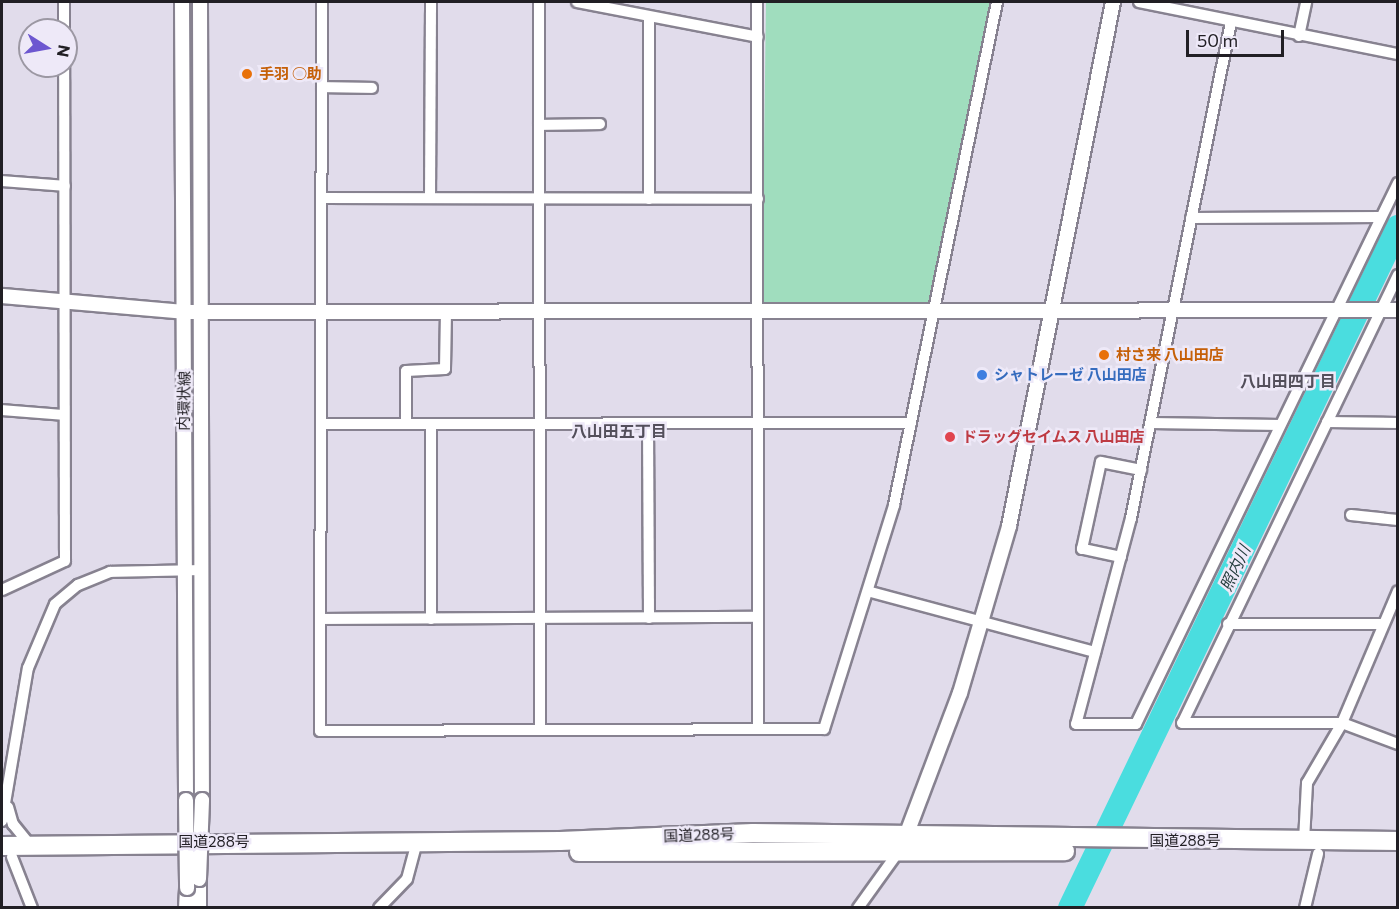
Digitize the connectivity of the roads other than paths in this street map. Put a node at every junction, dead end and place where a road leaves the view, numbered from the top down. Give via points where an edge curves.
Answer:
1 (64, 2) edge
2 (182, 2) edge
3 (200, 2) edge
4 (322, 2) edge
5 (431, 2) edge
6 (539, 2) edge
7 (577, 2) edge
8 (758, 2) edge
9 (997, 2) edge
10 (1113, 2) edge
11 (1139, 2) edge
12 (1306, 2) edge
13 (649, 17) junction
14 (64, 18) edge
15 (1231, 22) junction
16 (1299, 36) junction
17 (758, 37) junction
18 (1398, 54) edge
19 (64, 78) edge
20 (322, 87) junction
21 (372, 88) dead end
22 (600, 124) dead end
23 (539, 125) junction
24 (2, 181) edge
25 (1398, 183) edge
26 (65, 186) junction
27 (323, 198) junction
28 (430, 198) junction
29 (539, 198) junction
30 (650, 199) junction
31 (758, 199) junction
32 (1381, 217) junction
33 (1191, 218) junction
34 (1398, 275) edge
35 (2, 296) edge
36 (65, 301) junction
37 (1380, 310) junction
38 (1398, 310) edge
39 (934, 311) junction
40 (1335, 311) junction
41 (184, 312) junction
42 (201, 312) junction
43 (322, 313) junction
44 (539, 313) junction
45 (757, 313) junction
46 (1172, 313) junction
47 (446, 314) junction
48 (1051, 314) junction
49 (2, 410) edge
50 (64, 415) junction
51 (1327, 422) junction
52 (758, 423) junction
53 (911, 423) junction
54 (1151, 423) junction
55 (1398, 423) edge
56 (321, 424) junction
57 (406, 424) junction
58 (431, 424) junction
59 (540, 424) junction
60 (648, 424) junction
61 (1280, 425) junction
62 (1141, 470) junction
63 (1351, 515) dead end
64 (1398, 520) edge
65 (1122, 557) junction
66 (182, 570) junction
67 (198, 570) junction
68 (2, 590) edge
69 (1398, 591) edge
70 (871, 592) junction
71 (758, 617) junction
72 (649, 618) junction
73 (322, 619) junction
74 (431, 619) junction
75 (539, 619) junction
76 (983, 621) junction
77 (1228, 624) junction
78 (1380, 624) junction
79 (1095, 652) junction
80 (1341, 723) junction
81 (758, 727) junction
82 (540, 728) junction
83 (1398, 744) edge
84 (8, 807) junction
85 (2, 821) edge
86 (904, 841) junction
87 (1304, 841) junction
88 (1398, 842) edge
89 (30, 845) junction
90 (417, 847) junction
91 (1132, 847) junction
92 (5, 853) edge
93 (1398, 853) edge
94 (1318, 854) junction
95 (32, 908) edge
96 (186, 908) edge
97 (199, 908) edge
98 (379, 908) edge
99 (858, 908) edge
100 (1305, 908) edge

1 - 14 street
2 - 41 street
3 - 42 street, 内環状線
4 - 20 street
5 - 28 street
6 - 23 street
7 - 13 street
8 - 17 street
9 - 39 street
10 - 48 street
11 - 15 street
12 - 16 street
13 - 17 street
13 - 30 street
15 - 16 street
15 - 33 street
16 - 18 street
17 - 31 street
19 - 26 street
20 - 21 street
20 - 27 street
22 - 23 street
23 - 29 street
24 - 26 street
25 - 32 street
26 - 36 street
27 - 28 street
27 - 43 street
28 - 29 street
29 - 30 street
29 - 44 street
30 - 31 street
31 - 45 street
32 - 33 street
32 - 40 street
33 - 46 street
34 - 37 street
35 - 36 street
36 - 41 street
36 - 50 street
37 - 38 street
37 - 40 street
37 - 51 street
39 - 45 street
39 - 48 street
39 - 53 street
40 - 46 street
40 - 61 street
41 - 42 street
41 - 66 street
42 - 43 street
42 - 67 street, 内環状線
43 - 47 street
43 - 56 street
44 - 45 street
44 - 47 street
44 - 59 street
45 - 52 street
46 - 48 street
46 - 54 street
47 - 57 street via 445,369 406,370
48 - 76 street via 1009,526
49 - 50 street
50 - 68 street via 65,561
51 - 55 street
51 - 77 street
52 - 53 street
52 - 60 street
52 - 71 street
53 - 70 street
54 - 61 street
54 - 62 street
56 - 57 street
56 - 73 street
57 - 58 street
58 - 59 street
58 - 74 street
59 - 60 street
59 - 75 street
60 - 72 street
61 - 79 street via 1136,724 1074,721
62 - 65 street
62 - 65 street via 1101,462 1082,549
63 - 64 street
65 - 79 street
66 - 67 street
66 - 84 street via 110,572 78,585 55,604 28,668
66 - 96 street, bridge
67 - 97 street, 内環状線, bridge
69 - 78 street
70 - 76 street
70 - 81 street via 824,729
71 - 72 street
71 - 81 street
72 - 75 street
73 - 74 street
73 - 82 street via 320,731
74 - 75 street
75 - 82 street
76 - 79 street
76 - 86 street
77 - 78 street
77 - 80 street via 1182,723
78 - 80 street
80 - 83 street
80 - 87 street via 1307,783
81 - 82 street
84 - 85 street
84 - 89 street via 13,824
86 - 90 highway, 国道288号
86 - 91 highway, 国道288号
86 - 99 street
87 - 88 highway, 国道288号
87 - 91 highway, 国道288号
89 - 90 highway, 国道288号
89 - 92 highway, 国道288号
90 - 92 highway, 国道288号
90 - 98 street via 407,879
91 - 94 highway, 国道288号
92 - 95 street
93 - 94 highway, 国道288号
94 - 100 street

